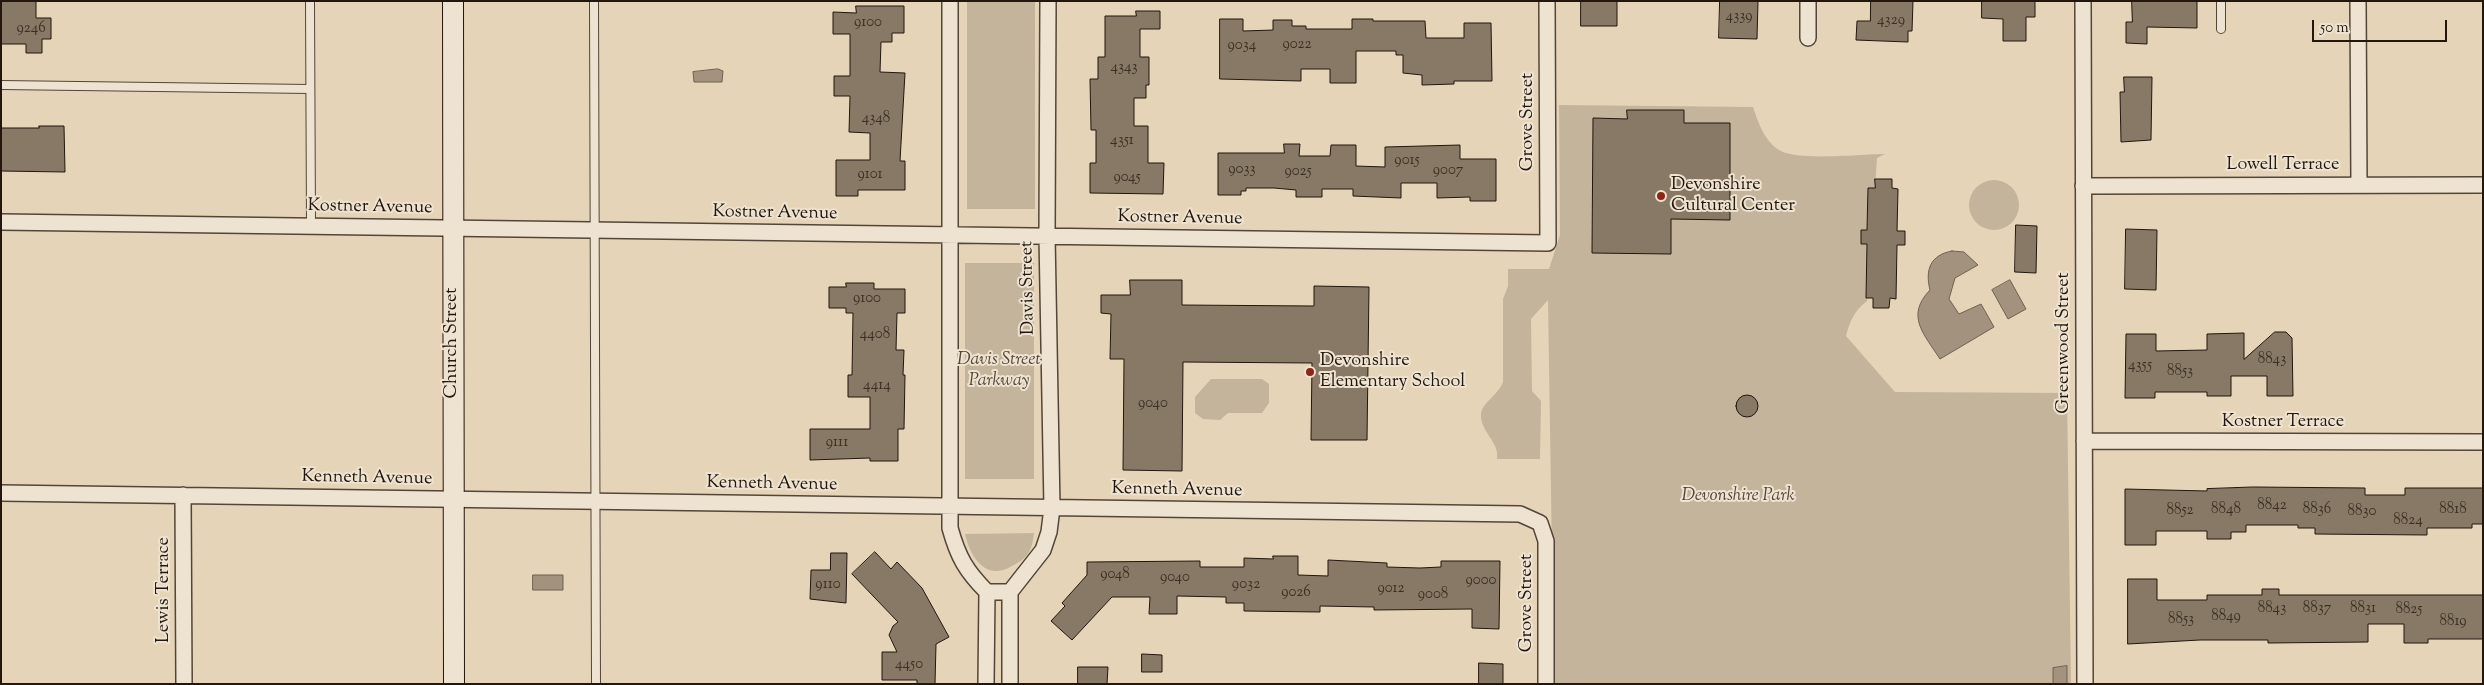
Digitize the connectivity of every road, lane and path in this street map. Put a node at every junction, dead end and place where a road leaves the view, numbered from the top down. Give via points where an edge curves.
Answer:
1 (310, 1) edge
2 (453, 1) edge
3 (594, 1) edge
4 (950, 1) edge
5 (1048, 1) edge
6 (1547, 1) edge
7 (1808, 1) edge
8 (2083, 1) edge
9 (2221, 1) edge
10 (2358, 1) edge
11 (2221, 29) dead end
12 (1808, 38) dead end
13 (1, 85) edge
14 (310, 89) junction
15 (2358, 184) junction
16 (2483, 185) edge
17 (2083, 186) junction
18 (1, 222) edge
19 (310, 226) junction
20 (453, 228) junction
21 (595, 230) junction
22 (950, 235) junction
23 (1047, 236) junction
24 (1548, 244) joint
25 (2084, 441) junction
26 (2483, 442) edge
27 (1, 493) edge
28 (183, 495) junction
29 (454, 499) junction
30 (596, 501) junction
31 (950, 506) junction
32 (1052, 508) junction
33 (1540, 523) joint
34 (987, 592) junction
35 (1010, 592) junction
36 (184, 684) edge
37 (454, 684) edge
38 (596, 684) edge
39 (986, 684) edge
40 (1010, 684) edge
41 (1546, 684) edge
42 (2085, 684) edge

1 - 14 lane
2 - 20 street, Church Street
3 - 21 lane
4 - 22 street
5 - 23 street, Davis Street
6 - 24 street, Grove Street
7 - 12 street
8 - 17 street, Greenwood Street
9 - 11 lane
10 - 15 street
13 - 14 lane
14 - 19 lane
15 - 16 street, Lowell Terrace
15 - 17 street, Lowell Terrace
17 - 25 street, Greenwood Street
18 - 19 street, Kostner Avenue
19 - 20 street, Kostner Avenue
20 - 21 street, Kostner Avenue
20 - 29 street, Church Street
21 - 22 street, Kostner Avenue
21 - 30 lane
22 - 23 street, Kostner Avenue
22 - 31 street
23 - 24 street, Kostner Avenue
23 - 32 street, Davis Street
25 - 26 street, Kostner Terrace
25 - 42 street, Greenwood Street
27 - 28 street, Kenneth Avenue
28 - 29 street, Kenneth Avenue
28 - 36 street, Lewis Terrace
29 - 30 street, Kenneth Avenue
29 - 37 street, Church Street
30 - 31 street, Kenneth Avenue
30 - 38 lane
31 - 32 street, Kenneth Avenue
31 - 34 street via 950,528 956,552 968,573
32 - 33 street, Kenneth Avenue via 1520,514
32 - 35 street, Davis Street via 1043,550
33 - 41 street, Grove Street via 1546,540
34 - 35 street
34 - 39 street
35 - 40 street

